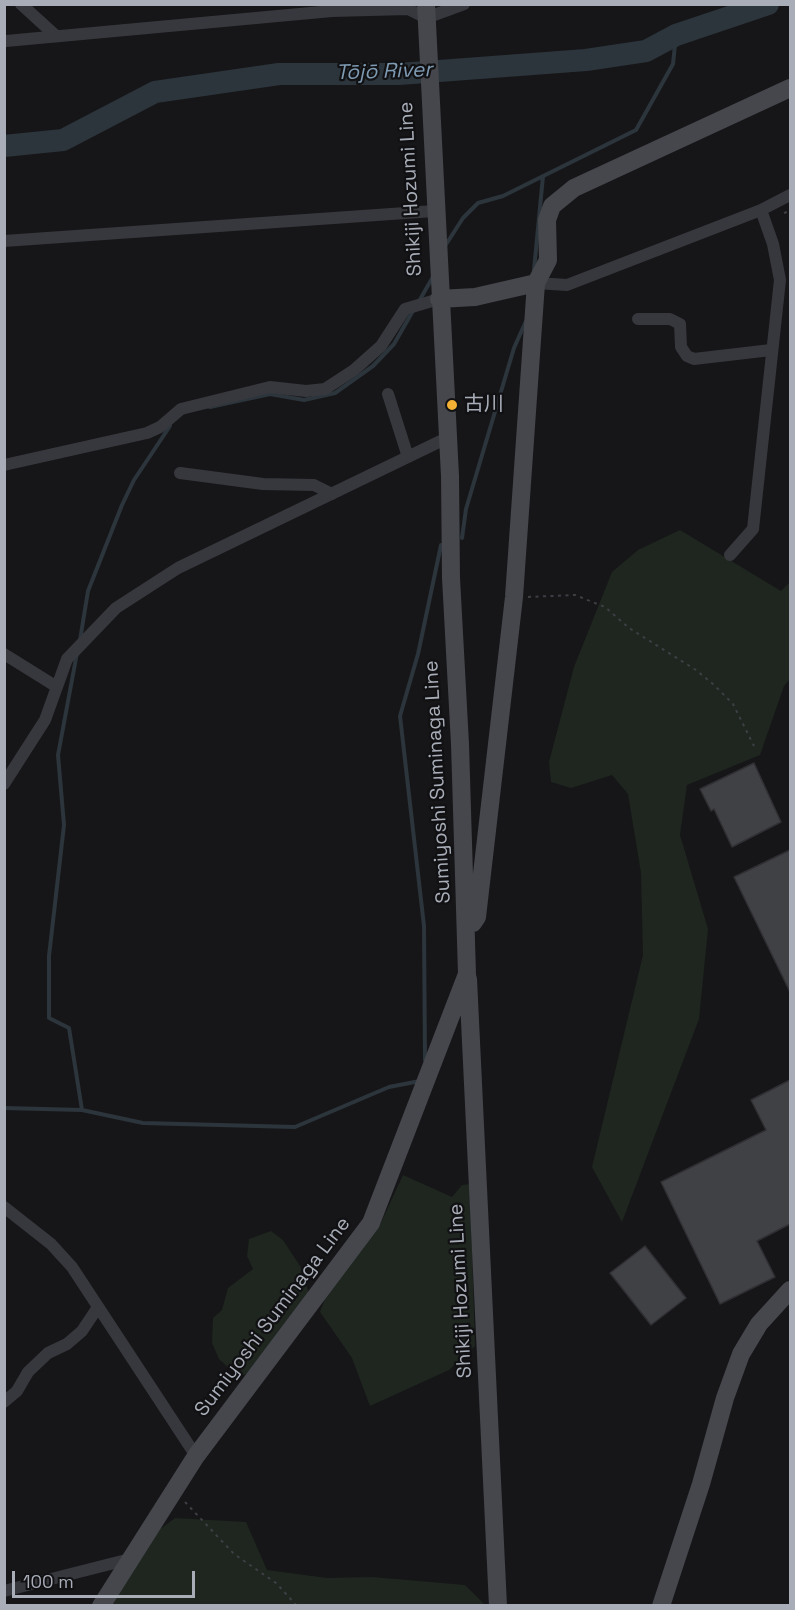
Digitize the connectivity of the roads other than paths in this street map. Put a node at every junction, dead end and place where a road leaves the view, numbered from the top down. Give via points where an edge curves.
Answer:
1 (21, 4) edge
2 (311, 4) edge
3 (464, 4) edge
4 (332, 11) junction
5 (426, 11) edge
6 (56, 36) junction
7 (6, 41) edge
8 (790, 88) edge
9 (790, 195) edge
10 (761, 210) junction
11 (434, 211) junction
12 (4, 241) edge
13 (536, 283) junction
14 (439, 299) junction
15 (638, 319) dead end
16 (771, 350) junction
17 (388, 394) dead end
18 (447, 438) junction
19 (408, 457) junction
20 (4, 465) edge
21 (180, 473) dead end
22 (332, 494) junction
23 (730, 555) dead end
24 (4, 654) edge
25 (57, 687) junction
26 (4, 784) edge
27 (467, 933) junction
28 (467, 974) junction
29 (4, 1207) edge
30 (790, 1290) edge
31 (98, 1307) junction
32 (4, 1402) edge
33 (196, 1456) junction
34 (130, 1559) junction
35 (4, 1591) edge
36 (497, 1597) edge
37 (101, 1605) edge
38 (508, 1605) edge
39 (661, 1605) edge

1 - 6 street
2 - 4 street
3 - 5 street
4 - 5 street
4 - 6 street
5 - 11 main road, Shikiji Hozumi Line
6 - 7 street
8 - 13 main road via 574,189 552,206 547,220 548,260
9 - 10 street
10 - 13 street via 567,285
10 - 16 street via 780,280
11 - 12 street
11 - 14 main road, Shikiji Hozumi Line
13 - 14 main road via 475,297
13 - 27 main road via 514,597 477,917
14 - 18 main road, Sumiyoshi Suminaga Line
14 - 20 street via 405,309 381,346 325,389 270,387 181,409 147,433
15 - 16 street via 670,319 680,324 681,347 694,359
16 - 23 street via 753,529
17 - 19 street
18 - 19 street
18 - 27 main road, Sumiyoshi Suminaga Line
19 - 22 street
21 - 22 street via 263,484 314,485
22 - 25 street via 178,568 138,592 116,608 67,659
24 - 25 street
25 - 26 street via 45,720
27 - 28 main road, Sumiyoshi Suminaga Line
28 - 33 main road, Sumiyoshi Suminaga Line via 371,1223
28 - 36 main road, Shikiji Hozumi Line
29 - 31 street via 51,1244
30 - 39 main road via 759,1324 741,1354
31 - 32 street via 82,1331 48,1353
31 - 33 street
33 - 34 main road, Sumiyoshi Suminaga Line
34 - 35 street
34 - 37 main road, Sumiyoshi Suminaga Line
36 - 38 street

